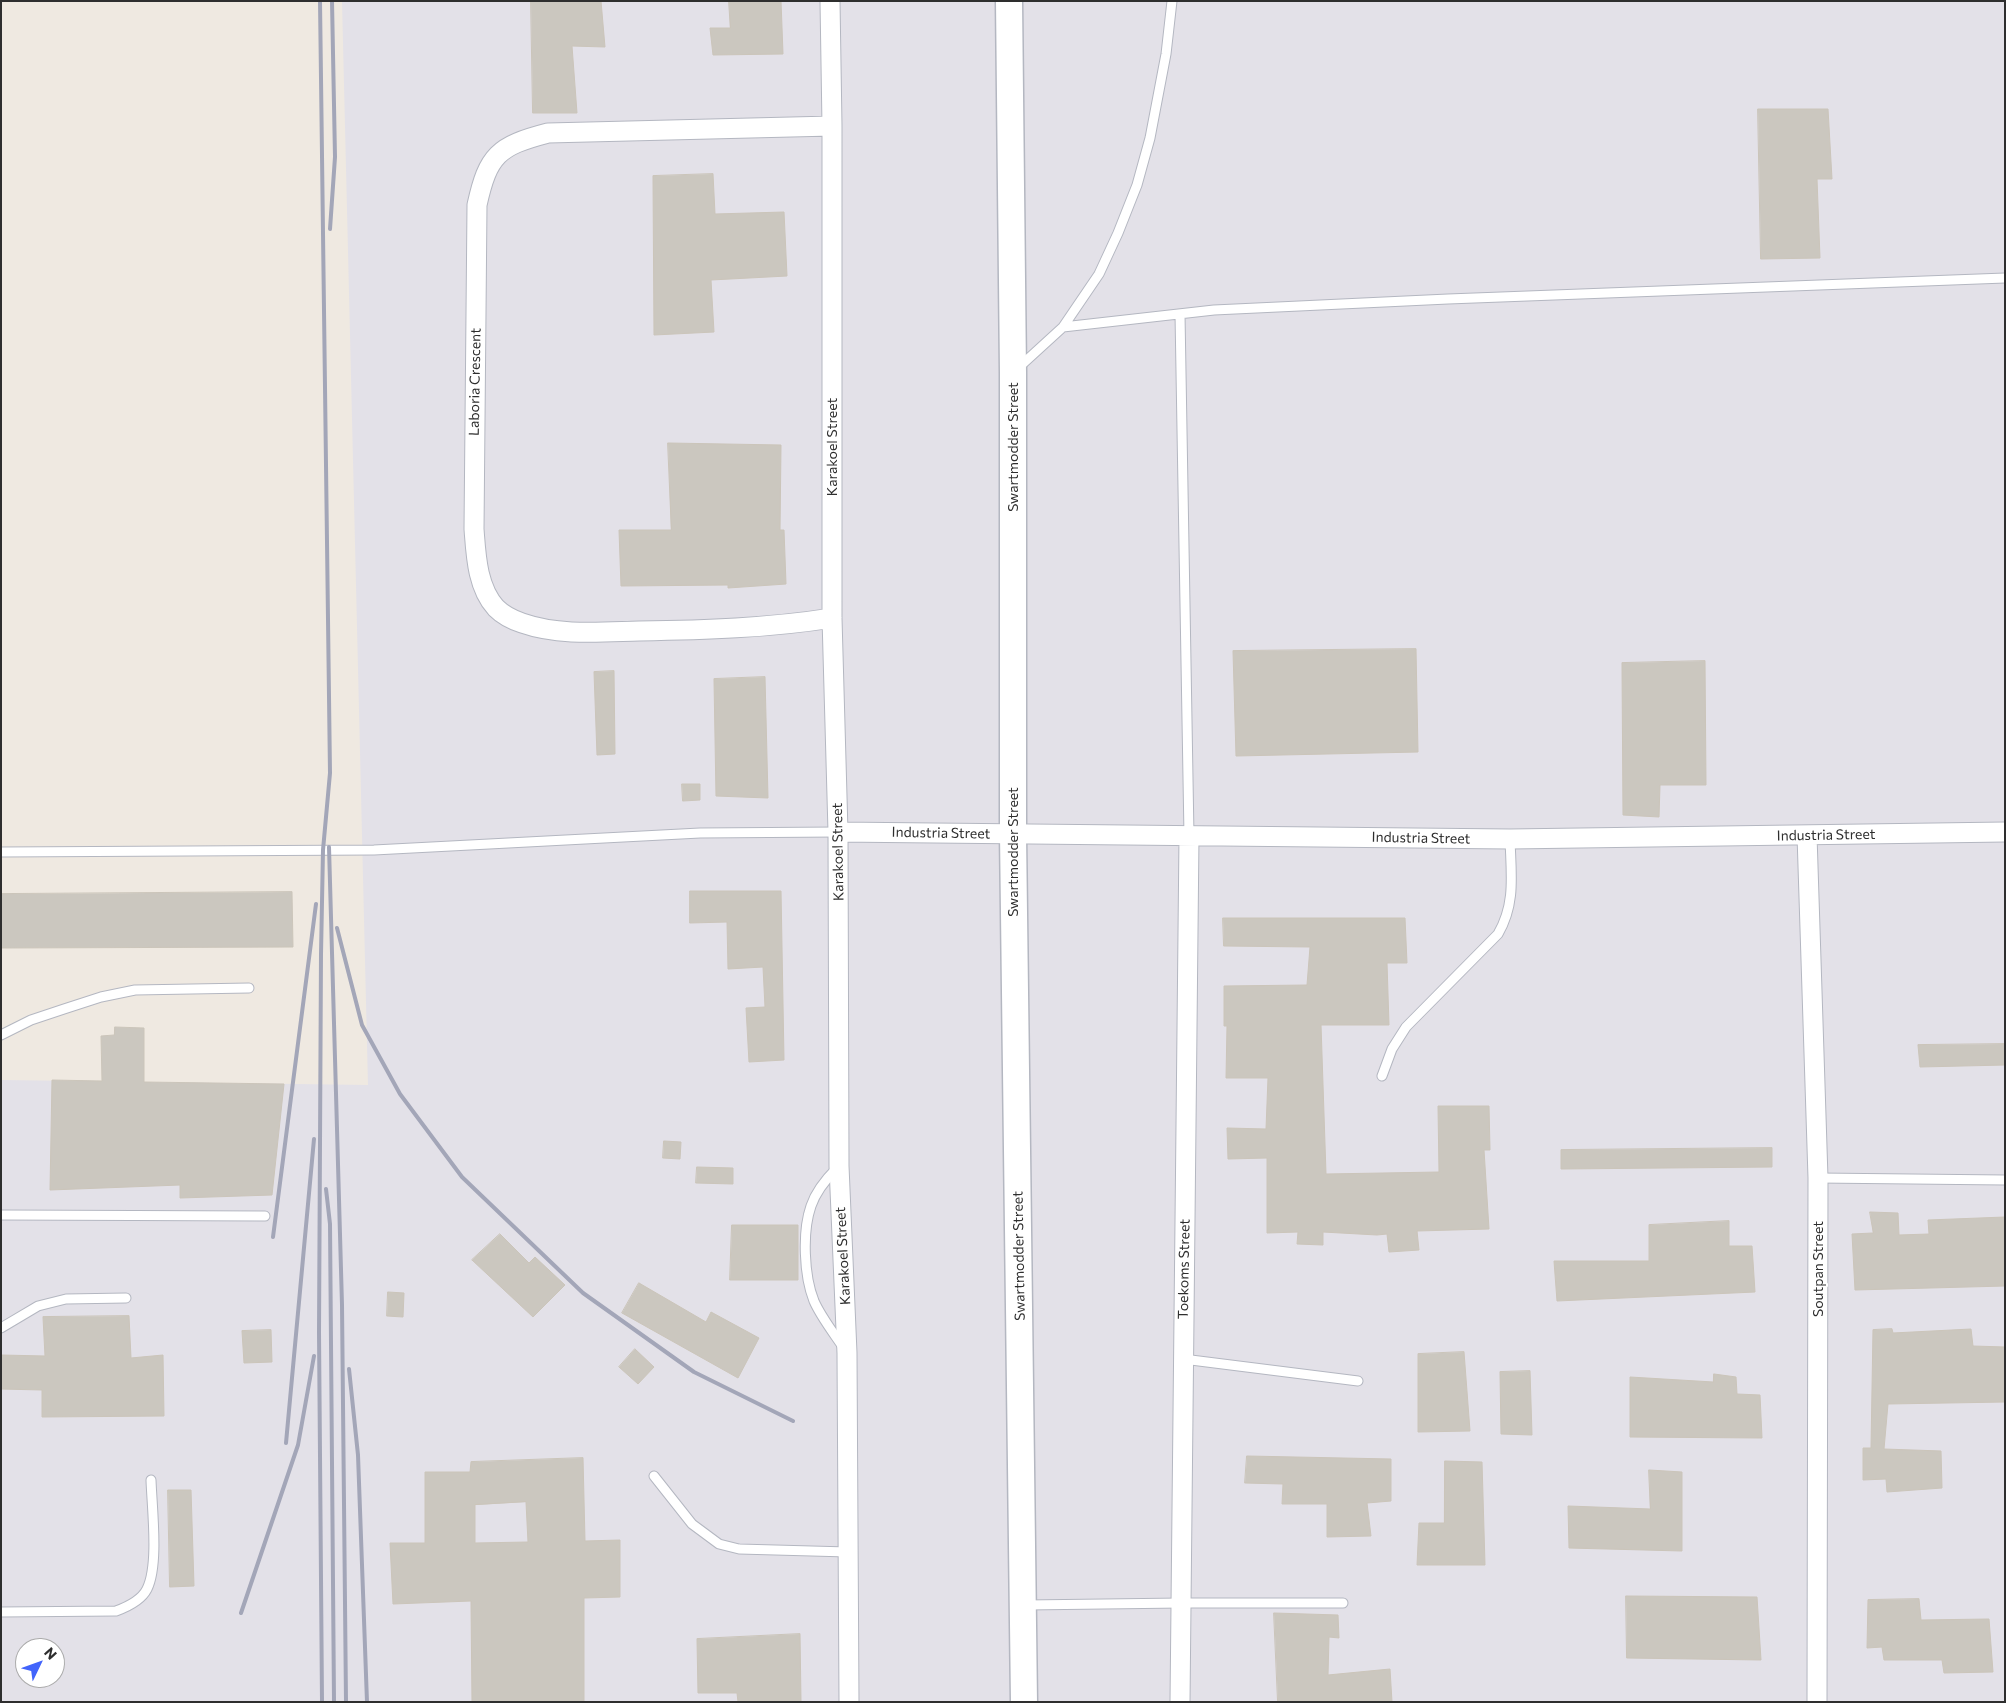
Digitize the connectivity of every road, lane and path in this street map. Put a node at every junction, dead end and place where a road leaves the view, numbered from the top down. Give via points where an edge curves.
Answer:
1 (830, 1) edge
2 (1009, 1) edge
3 (1172, 1) edge
4 (832, 126) junction
5 (2005, 278) edge
6 (1180, 314) junction
7 (1062, 327) junction
8 (1014, 373) junction
9 (832, 618) junction
10 (838, 832) junction
11 (2005, 832) edge
12 (1013, 834) junction
13 (1189, 836) junction
14 (1807, 836) junction
15 (1510, 839) junction
16 (1, 852) edge
17 (249, 988) dead end
18 (1, 1035) edge
19 (1382, 1076) dead end
20 (839, 1166) junction
21 (1818, 1178) junction
22 (2005, 1180) edge
23 (1, 1214) edge
24 (265, 1216) dead end
25 (126, 1298) dead end
26 (1, 1328) edge
27 (847, 1353) junction
28 (1183, 1359) junction
29 (1358, 1381) dead end
30 (654, 1476) dead end
31 (151, 1480) dead end
32 (848, 1552) junction
33 (1182, 1602) junction
34 (1343, 1602) dead end
35 (1023, 1606) junction
36 (1, 1612) edge
37 (849, 1702) edge
38 (1024, 1702) edge
39 (1180, 1702) edge
40 (1816, 1702) edge

1 - 4 street, Karakoel Street
2 - 8 main road, Swartmodder Street
3 - 7 lane via 1166,54 1150,138 1137,185 1099,274
4 - 9 street, Karakoel Street
4 - 9 street, Laboria Crescent via 548,133 510,146 493,160 483,178 477,205 474,529 479,573 487,592 506,616 523,624 581,632 794,624
5 - 6 lane via 1448,299
6 - 7 lane
6 - 13 lane
7 - 8 lane
8 - 12 main road, Swartmodder Street
9 - 10 street, Karakoel Street
10 - 12 street, Industria Street
10 - 16 lane via 680,833 374,850
10 - 20 street, Karakoel Street
11 - 14 street, Industria Street
12 - 13 street, Industria Street
12 - 35 main road, Swartmodder Street
13 - 15 street, Industria Street
13 - 28 street, Toekoms Street
14 - 15 street, Industria Street
14 - 21 street, Soutpan Street
15 - 19 lane via 1511,902 1507,919 1498,934 1406,1027 1392,1049
17 - 18 lane via 136,990 64,1008
20 - 27 street, Karakoel Street
20 - 27 lane via 825,1180 811,1205 806,1223 806,1256 809,1286 815,1302
21 - 22 lane
21 - 40 street, Soutpan Street
23 - 24 lane
25 - 26 lane via 66,1299 38,1306
27 - 32 street, Karakoel Street
28 - 29 lane
28 - 33 street, Toekoms Street
30 - 32 lane via 692,1524 719,1544 739,1549
31 - 36 lane via 152,1567 146,1590 137,1600 116,1611
32 - 37 street, Karakoel Street
33 - 34 lane
33 - 35 lane
33 - 39 street, Toekoms Street
35 - 38 main road, Swartmodder Street

